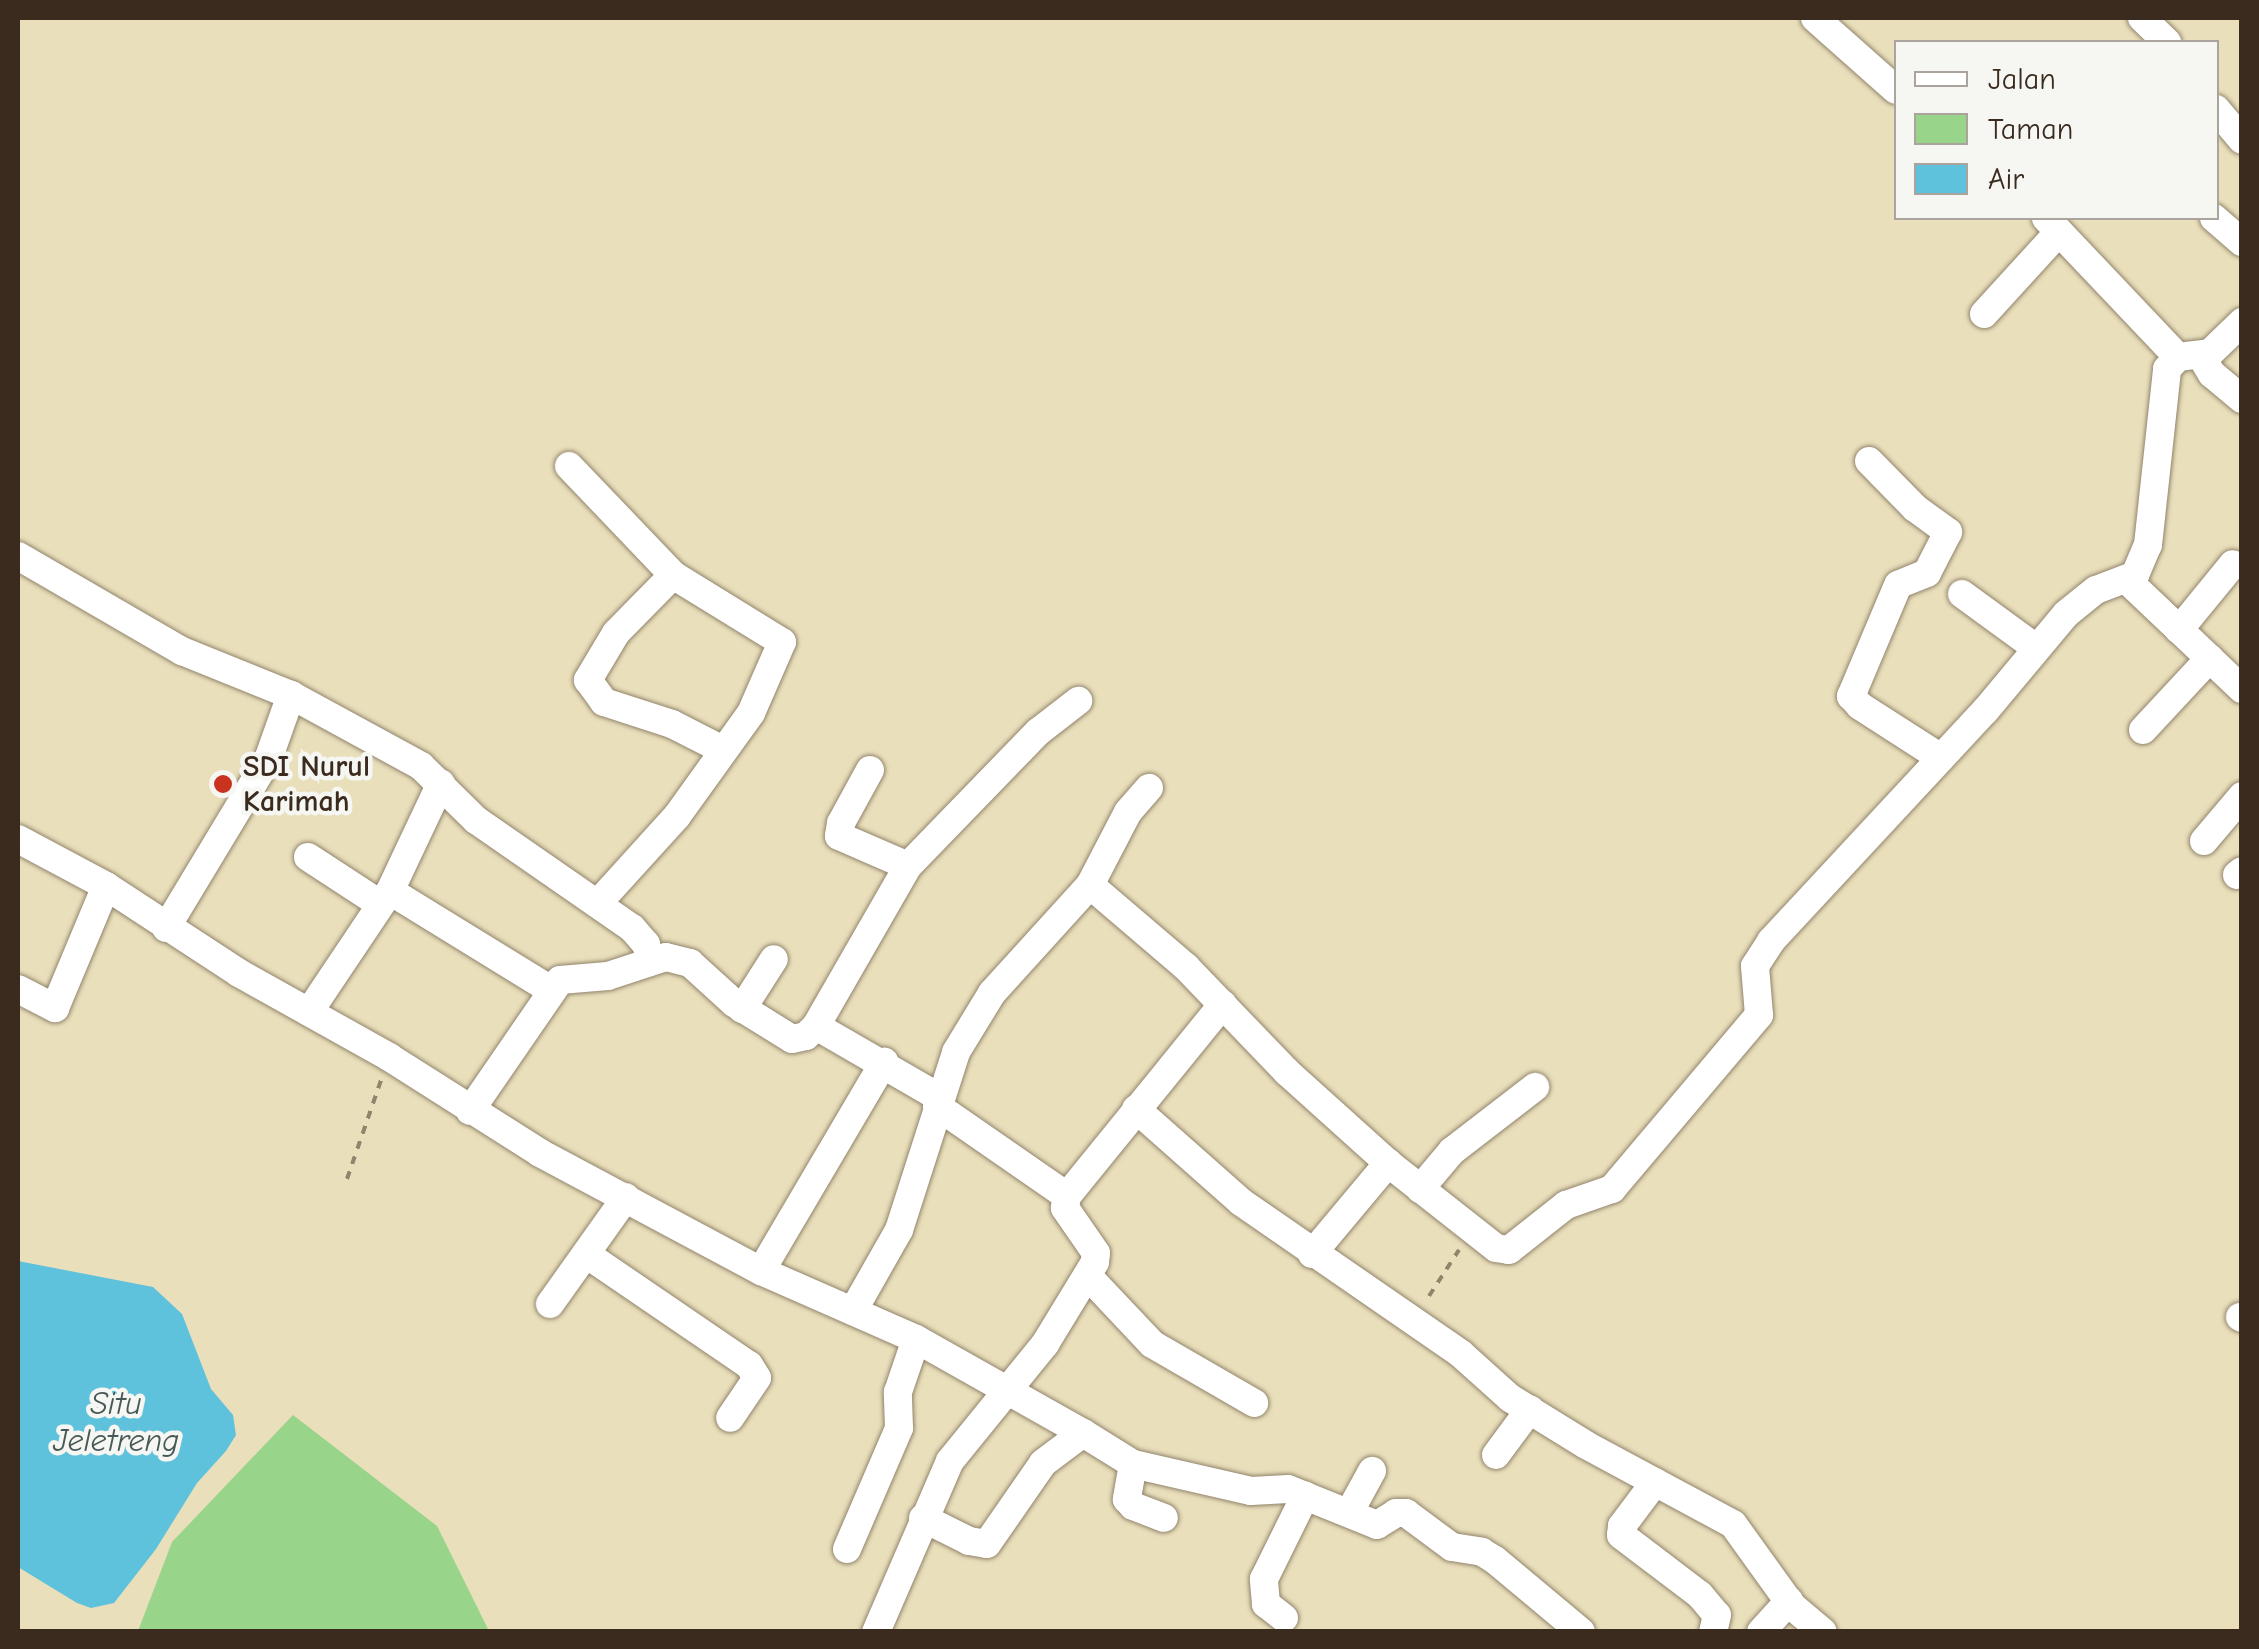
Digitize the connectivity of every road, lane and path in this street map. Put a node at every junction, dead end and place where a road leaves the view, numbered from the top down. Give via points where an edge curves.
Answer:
1 (1816, 18) edge
2 (2142, 18) edge
3 (2165, 40) edge
4 (1894, 88) edge
5 (2219, 112) edge
6 (2242, 140) edge
7 (2216, 220) edge
8 (2053, 225) edge
9 (2242, 242) edge
10 (1984, 314) dead end
11 (2242, 322) edge
12 (2189, 356) junction
13 (2242, 398) edge
14 (1869, 461) dead end
15 (569, 466) dead end
16 (18, 556) edge
17 (2233, 564) dead end
18 (673, 575) junction
19 (2128, 581) junction
20 (1962, 594) dead end
21 (2179, 630) junction
22 (2036, 648) junction
23 (2210, 658) junction
24 (2242, 688) edge
25 (291, 695) junction
26 (1078, 701) dead end
27 (2143, 730) dead end
28 (723, 750) junction
29 (1941, 758) junction
30 (870, 770) dead end
31 (441, 783) junction
32 (1149, 788) dead end
33 (2242, 796) edge
34 (18, 839) edge
35 (2204, 841) dead end
36 (308, 858) dead end
37 (908, 866) junction
38 (1090, 885) junction
39 (106, 886) junction
40 (385, 898) junction
41 (598, 903) junction
42 (166, 928) junction
43 (774, 959) dead end
44 (651, 961) junction
45 (18, 988) edge
46 (551, 990) junction
47 (1222, 1004) junction
48 (742, 1009) junction
49 (310, 1012) junction
50 (816, 1026) junction
51 (390, 1057) junction
52 (884, 1062) junction
53 (1536, 1086) dead end
54 (938, 1102) junction
55 (1136, 1109) junction
56 (470, 1111) junction
57 (1388, 1164) junction
58 (347, 1179) dead end
59 (1420, 1190) junction
60 (1067, 1196) junction
61 (626, 1197) junction
62 (1473, 1230) junction
63 (586, 1254) junction
64 (1312, 1254) junction
65 (762, 1270) junction
66 (1088, 1276) junction
67 (1428, 1296) dead end
68 (550, 1304) dead end
69 (854, 1311) junction
70 (916, 1340) junction
71 (1008, 1391) junction
72 (1254, 1403) dead end
73 (1530, 1409) junction
74 (730, 1418) dead end
75 (1083, 1433) junction
76 (1496, 1456) dead end
77 (1133, 1464) junction
78 (1372, 1471) dead end
79 (1655, 1482) junction
80 (1305, 1496) junction
81 (1349, 1514) junction
82 (923, 1518) junction
83 (1164, 1518) dead end
84 (847, 1549) dead end
85 (1788, 1600) junction
86 (1284, 1618) dead end
87 (876, 1632) edge
88 (1581, 1632) edge
89 (1712, 1632) edge
90 (1762, 1632) edge
91 (1822, 1632) edge

1 - 4 street
2 - 3 street
5 - 6 street
7 - 9 street
8 - 10 street
8 - 12 street
11 - 12 street via 2213,351
12 - 13 street
12 - 19 street via 2166,369 2148,546
14 - 29 street via 1948,532 1927,573 1898,585 1852,696
15 - 18 street
16 - 25 street via 182,650
17 - 21 street
18 - 28 street via 782,642 751,713
18 - 28 street via 616,633 588,680 604,702 672,724
19 - 21 street
19 - 22 street via 2083,598
20 - 22 street
21 - 23 street
22 - 29 street
23 - 24 street
23 - 27 street
25 - 31 street via 405,756
25 - 42 street via 269,757
26 - 37 street via 1038,732
28 - 41 street via 677,816
29 - 62 street via 1771,942 1755,966 1759,1015 1612,1189 1566,1206 1510,1250
30 - 37 street via 839,836
31 - 40 street
31 - 41 street via 476,820
32 - 38 street via 1128,812
33 - 35 street
34 - 39 street
36 - 40 street
37 - 50 street
38 - 47 street
38 - 54 street via 992,994 956,1052
39 - 42 street
39 - 45 street via 59,1004 50,1008
40 - 46 street
40 - 49 street
41 - 44 street via 639,936
42 - 49 street
43 - 48 street
44 - 46 street via 608,976 560,980
44 - 48 street via 682,959
46 - 56 street
47 - 55 street
47 - 57 street
48 - 50 street via 792,1039
49 - 51 street
50 - 52 street
51 - 56 street
51 - 58 path
52 - 54 street
52 - 65 street
53 - 59 street via 1452,1151
54 - 60 street
54 - 69 street via 899,1230
55 - 60 street
55 - 64 street via 1241,1202
56 - 61 street
57 - 59 street
57 - 64 street
59 - 62 street
60 - 66 street via 1068,1214 1096,1254
61 - 63 street
61 - 65 street
62 - 67 path
63 - 68 street
63 - 74 street via 749,1365 756,1378
64 - 73 street
65 - 69 street
66 - 71 street
66 - 72 street via 1152,1344
69 - 70 street
70 - 71 street
70 - 84 street via 898,1392 898,1428
71 - 75 street
71 - 82 street via 950,1461
73 - 76 street
73 - 79 street
75 - 77 street
75 - 82 street via 1044,1463 987,1544
77 - 80 street
77 - 83 street via 1132,1506
78 - 81 street
79 - 85 street via 1733,1524
79 - 89 street via 1621,1535 1700,1594 1716,1616
80 - 81 street
80 - 86 street via 1264,1579 1266,1604
81 - 88 street via 1377,1525 1406,1514 1452,1547 1482,1552
82 - 87 street
85 - 90 street
85 - 91 street

